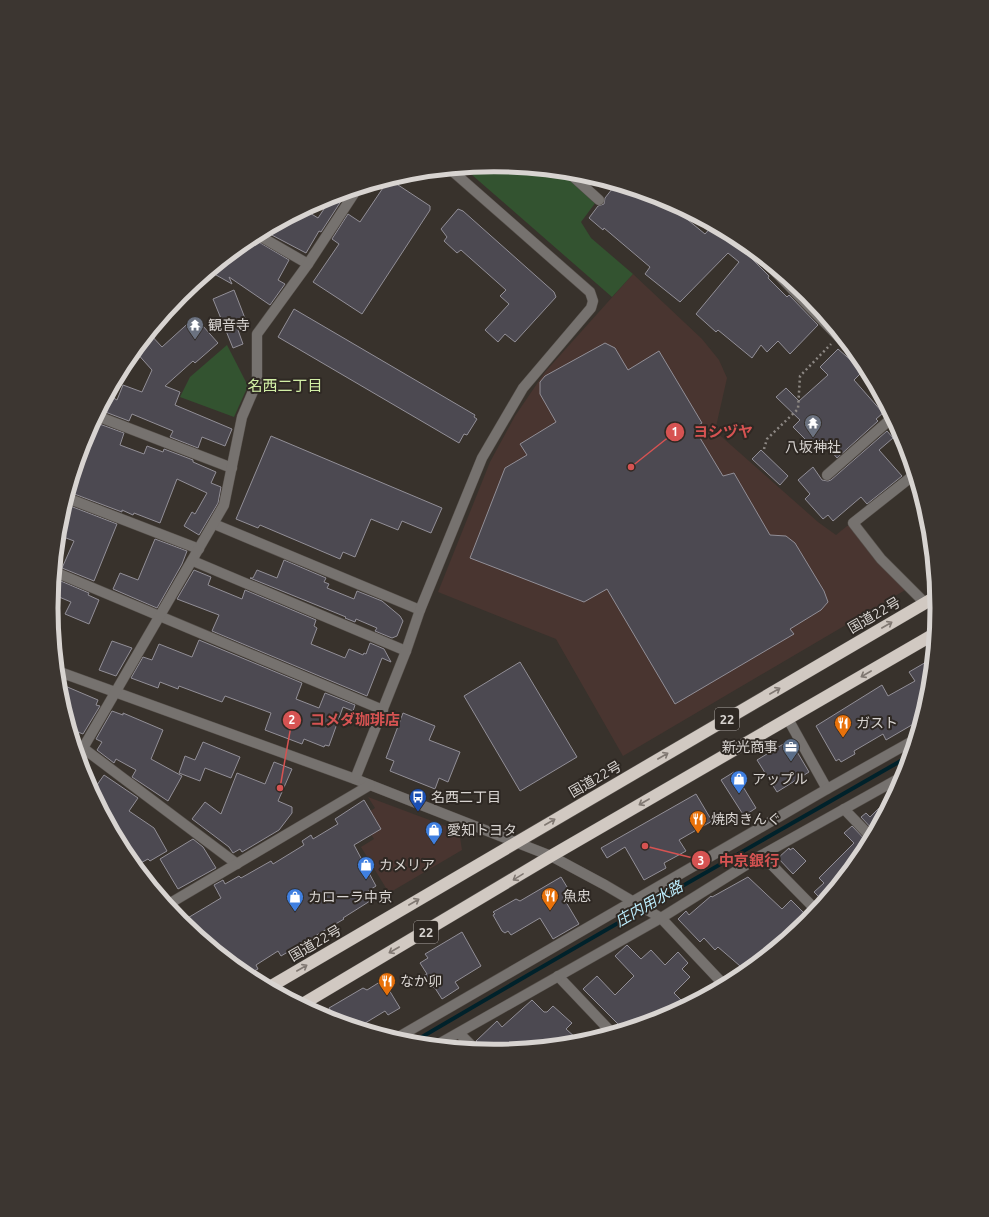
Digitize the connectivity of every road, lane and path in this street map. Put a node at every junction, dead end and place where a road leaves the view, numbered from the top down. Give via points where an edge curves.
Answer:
1 (456, 174) edge
2 (576, 179) edge
3 (353, 195) edge
4 (599, 200) dead end
5 (264, 238) edge
6 (308, 264) junction
7 (795, 293) edge
8 (825, 324) edge
9 (837, 338) edge
10 (102, 418) edge
11 (888, 420) edge
12 (764, 449) dead end
13 (232, 468) junction
14 (827, 475) dead end
15 (911, 477) edge
16 (72, 500) edge
17 (214, 524) junction
18 (199, 549) junction
19 (192, 561) junction
20 (60, 574) edge
21 (931, 600) edge
22 (925, 603) junction
23 (420, 610) junction
24 (160, 617) junction
25 (930, 636) edge
26 (406, 651) junction
27 (63, 673) edge
28 (117, 692) junction
29 (383, 710) junction
30 (788, 719) junction
31 (910, 742) edge
32 (81, 748) edge
33 (81, 750) edge
34 (355, 779) junction
35 (897, 779) edge
36 (370, 785) junction
37 (827, 789) junction
38 (844, 809) junction
39 (868, 834) edge
40 (517, 842) junction
41 (762, 855) junction
42 (551, 856) junction
43 (237, 864) junction
44 (172, 902) edge
45 (635, 902) junction
46 (813, 907) edge
47 (659, 917) junction
48 (558, 976) junction
49 (721, 982) edge
50 (273, 985) edge
51 (306, 1002) edge
52 (609, 1030) edge
53 (459, 1032) junction
54 (403, 1035) edge
55 (443, 1042) edge
56 (470, 1044) edge

1 - 23 street via 590,292 593,301 591,308 523,388 491,440
2 - 4 street
3 - 6 street
5 - 6 street
6 - 13 street via 257,334 258,382 242,417
7 - 8 street
9 - 12 path via 800,376 798,409 767,439
10 - 13 street
11 - 14 street
13 - 17 street via 224,506
15 - 22 street via 853,522 891,569
16 - 18 street
17 - 18 street
17 - 23 street
18 - 19 street
19 - 24 street
19 - 26 street
20 - 24 street
21 - 22 highway, 国道22号 / 22
40 -> 22 highway, 国道22号 / 22
23 - 26 street
24 - 28 street
24 - 29 street
25 -> 30 highway, 22
26 - 29 street
27 - 28 street
28 - 32 street
28 - 34 street
29 - 34 street
30 - 37 street
30 -> 42 highway, 22
31 - 37 street
33 - 43 street
34 - 36 street
35 - 38 street
36 - 40 street
36 - 43 street
37 - 45 street
38 - 39 street
38 - 41 street
40 - 42 street
50 -> 40 highway, 国道22号 / 22
41 - 46 street
41 - 47 street
42 - 45 street
42 -> 51 highway, 22
43 - 44 street
45 - 47 street
45 - 54 street
47 - 48 street
47 - 49 street
48 - 52 street
48 - 53 street
53 - 55 street
53 - 56 street

